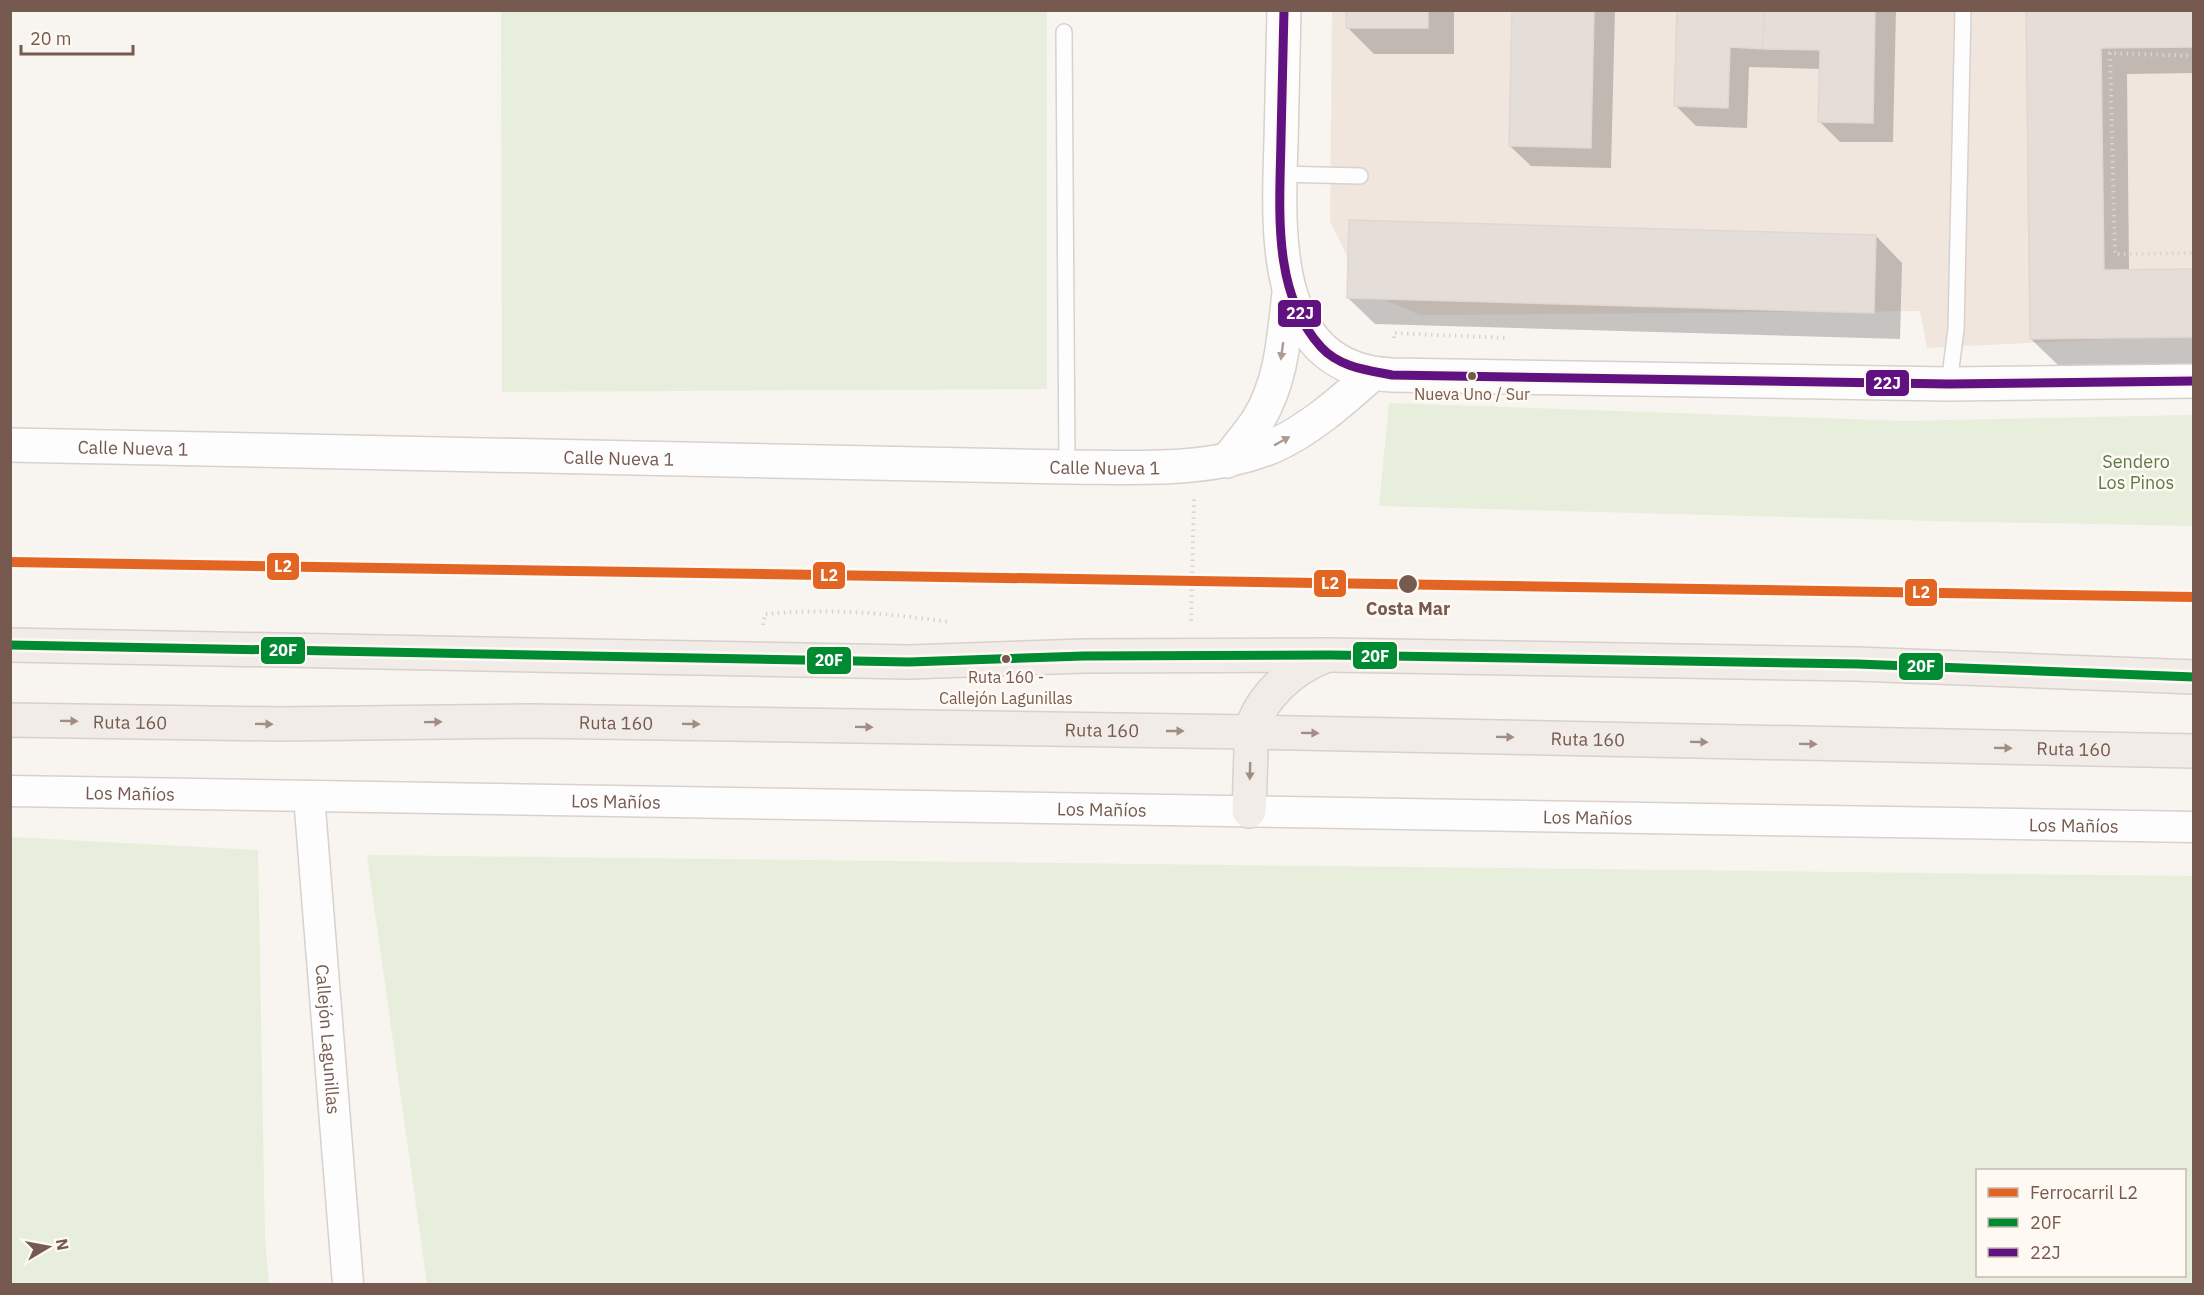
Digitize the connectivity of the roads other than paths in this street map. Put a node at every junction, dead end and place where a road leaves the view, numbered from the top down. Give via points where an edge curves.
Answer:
1 (1284, 10) edge
2 (1963, 10) edge
3 (1064, 32) dead end
4 (1280, 174) junction
5 (1360, 176) dead end
6 (1289, 293) junction
7 (1371, 375) junction
8 (2193, 381) edge
9 (1949, 384) junction
10 (10, 445) edge
11 (1227, 461) junction
12 (1067, 467) junction
13 (10, 645) edge
14 (1330, 655) junction
15 (2193, 677) edge
16 (10, 720) edge
17 (1251, 732) junction
18 (2116, 750) junction
19 (2193, 751) edge
20 (2193, 767) edge
21 (10, 791) edge
22 (309, 796) junction
23 (1249, 811) junction
24 (2193, 827) edge
25 (348, 1284) edge

1 - 4 street
2 - 9 lane via 1956,329
3 - 12 lane
4 - 5 lane
4 - 6 street via 1282,258
6 - 7 street via 1309,334 1335,359
6 -> 11 street via 1280,367 1269,400
7 - 9 street
11 -> 7 street, Calle Nueva 1 via 1273,446 1296,433
8 - 9 street
10 - 12 street, Calle Nueva 1
11 - 12 street, Calle Nueva 1 via 1195,466
13 - 14 highway via 909,662
14 - 15 highway via 1857,664
14 - 17 highway via 1311,662 1280,684
16 -> 17 highway, Ruta 160 via 280,724 531,721
17 -> 18 highway, Ruta 160
17 -> 23 highway
18 - 19 highway, Ruta 160
18 - 20 highway
21 - 22 street, Los Mañíos
22 - 23 street, Los Mañíos
22 - 25 street, Callejón Lagunillas
23 - 24 street, Los Mañíos

